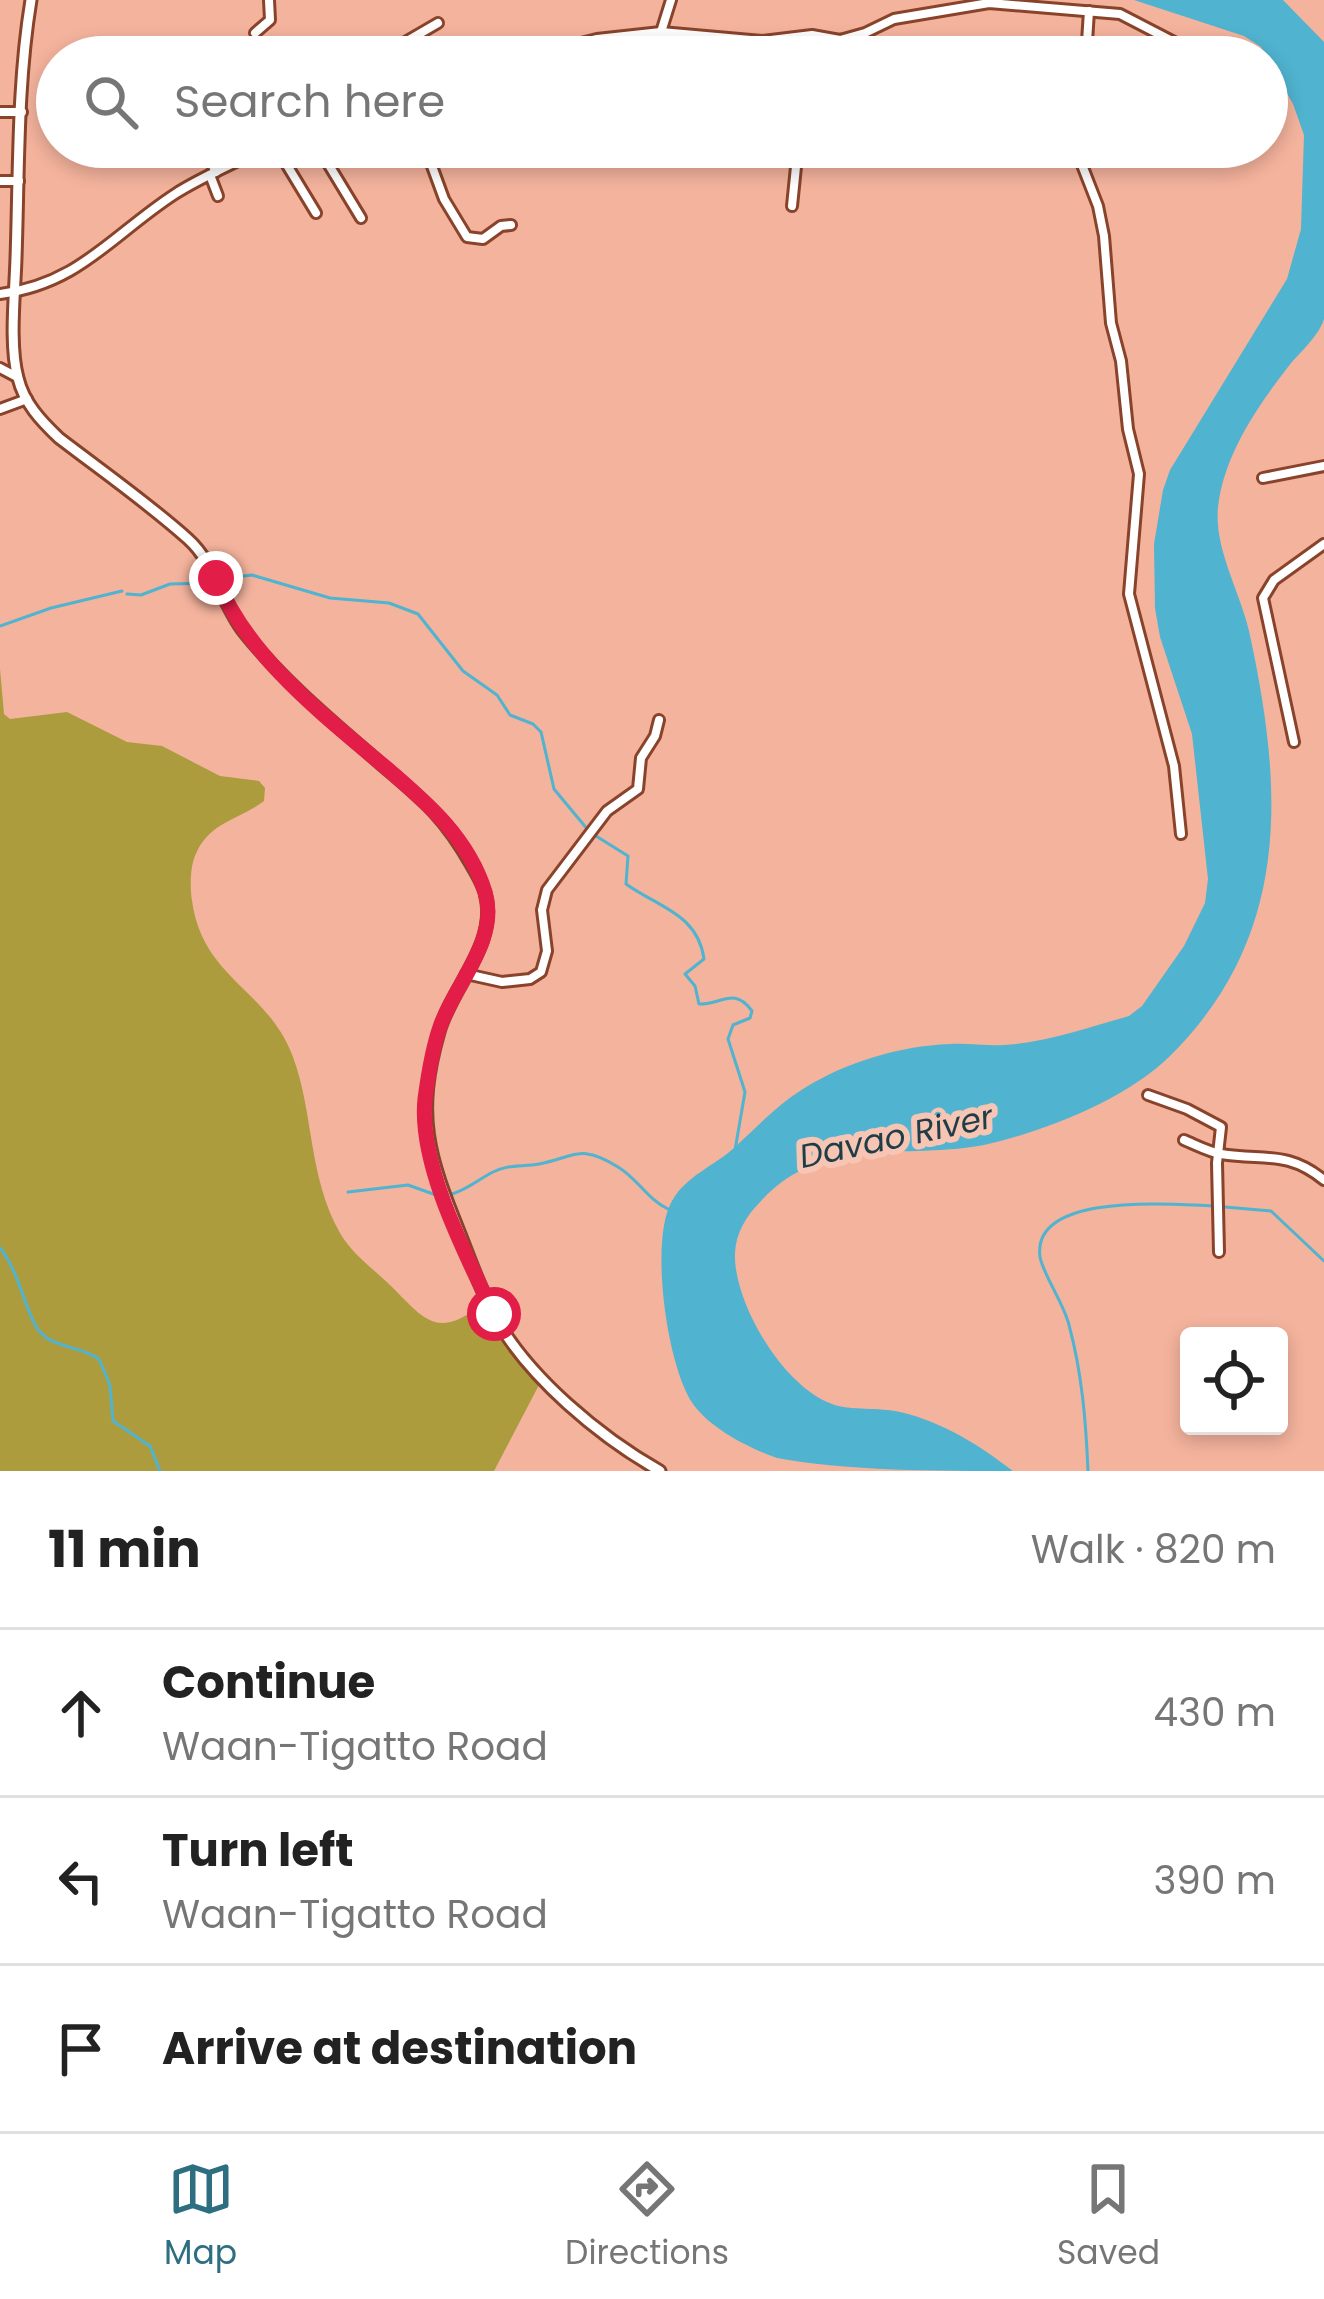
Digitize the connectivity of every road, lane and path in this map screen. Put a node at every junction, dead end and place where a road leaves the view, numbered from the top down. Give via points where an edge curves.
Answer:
1 (31, 0) edge
2 (269, 0) edge
3 (671, 0) edge
4 (989, 2) edge
5 (1089, 11) junction
6 (438, 23) dead end
7 (661, 32) junction
8 (255, 33) dead end
9 (420, 36) edge
10 (630, 36) edge
11 (711, 36) edge
12 (856, 36) edge
13 (1087, 36) edge
14 (1159, 36) edge
15 (0, 112) edge
16 (22, 112) junction
17 (211, 168) edge
18 (225, 168) edge
19 (289, 168) edge
20 (331, 168) edge
21 (433, 168) edge
22 (797, 168) edge
23 (1083, 168) edge
24 (213, 174) junction
25 (0, 181) edge
26 (19, 181) junction
27 (218, 196) dead end
28 (792, 206) dead end
29 (316, 213) dead end
30 (361, 218) dead end
31 (511, 225) dead end
32 (15, 292) junction
33 (0, 294) edge
34 (0, 368) edge
35 (17, 376) junction
36 (27, 399) junction
37 (0, 409) edge
38 (1324, 466) edge
39 (1263, 478) dead end
40 (1324, 544) edge
41 (659, 720) dead end
42 (1294, 742) dead end
43 (1181, 834) dead end
44 (466, 974) junction
45 (1148, 1095) dead end
46 (1184, 1140) dead end
47 (1218, 1154) junction
48 (1324, 1180) edge
49 (1220, 1252) dead end
50 (660, 1471) edge

1 - 16 street
2 - 8 street via 270,20
3 - 7 street
4 - 5 street
4 - 12 street via 894,19
5 - 13 street
5 - 14 street via 1136,20
6 - 9 street
7 - 10 street
7 - 11 street
15 - 16 street
16 - 26 street
17 - 24 street
18 - 24 street
19 - 29 street
20 - 30 street
21 - 31 street via 467,237 483,239
22 - 28 street
23 - 43 street via 1104,236 1139,474 1130,595 1174,766
24 - 27 street
24 - 32 street via 60,278
25 - 26 street
26 - 32 street
32 - 33 street
32 - 35 street
34 - 35 street
35 - 36 street
36 - 37 street
36 - 44 street via 59,438 192,542 259,649 442,817 487,897 487,924
38 - 39 street
40 - 42 street via 1274,580 1264,598
41 - 44 street via 640,758 638,789 607,811 547,890 541,972 502,982
44 - 50 street via 439,1028 425,1102 442,1191 514,1345 578,1412
45 - 47 street via 1218,1125
46 - 47 street
47 - 48 street via 1279,1157
47 - 49 street

